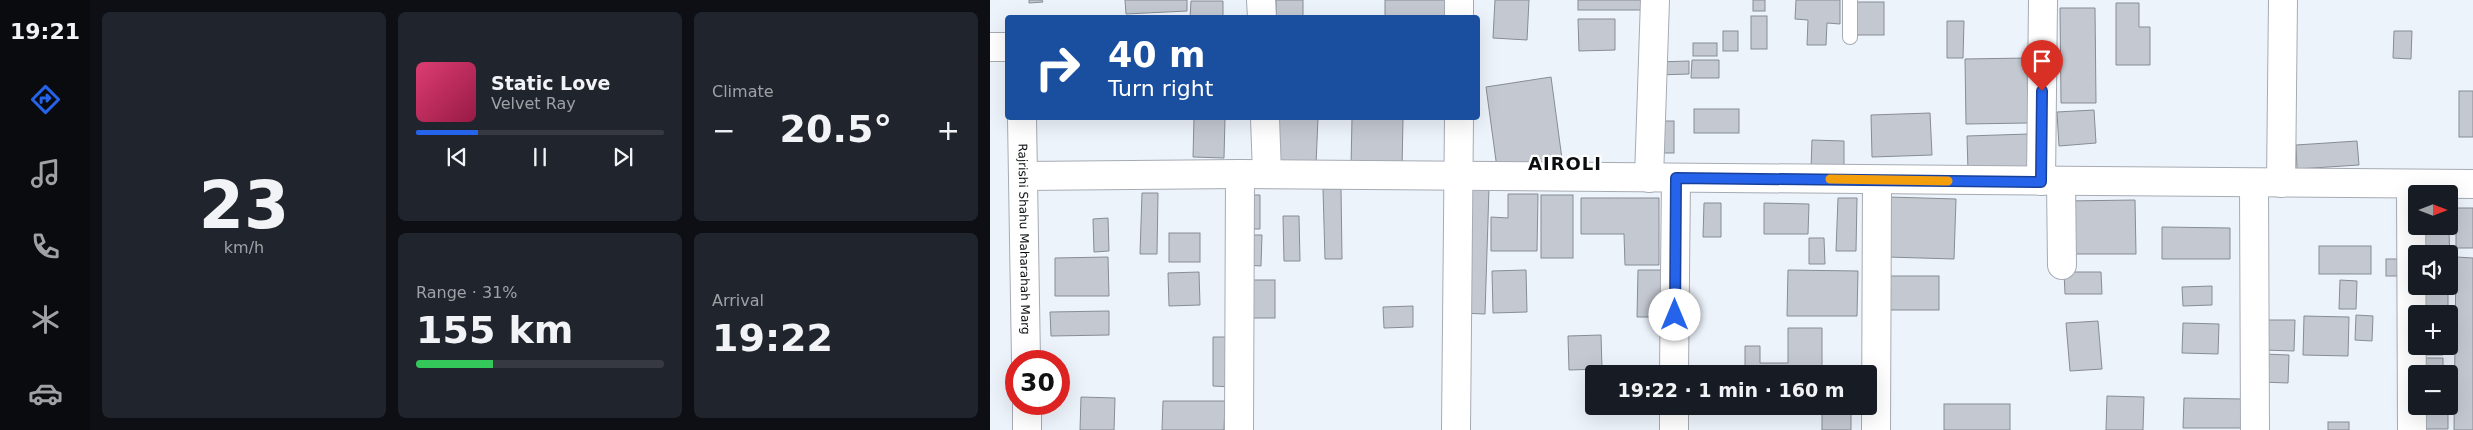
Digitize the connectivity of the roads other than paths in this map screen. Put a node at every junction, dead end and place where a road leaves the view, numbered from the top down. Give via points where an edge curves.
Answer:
1 (1261, 0) edge
2 (1459, 0) edge
3 (1654, 0) edge
4 (1850, 0) edge
5 (2043, 0) edge
6 (2283, 0) edge
7 (1262, 15) edge
8 (1459, 15) edge
9 (1850, 37) dead end
10 (990, 47) edge
11 (1005, 47) edge
12 (1022, 120) edge
13 (1265, 120) edge
14 (1459, 120) edge
15 (1240, 174) junction
16 (1267, 174) junction
17 (1023, 176) junction
18 (1459, 176) junction
19 (1662, 178) junction
20 (1877, 180) junction
21 (2051, 182) junction
22 (2254, 183) junction
23 (2281, 183) junction
24 (2473, 184) edge
25 (2411, 185) joint
26 (2411, 235) edge
27 (2062, 265) dead end
28 (1026, 350) edge
29 (1673, 365) edge
30 (1026, 415) edge
31 (1674, 415) edge
32 (1027, 430) edge
33 (1239, 430) edge
34 (1456, 430) edge
35 (1674, 430) edge
36 (1876, 430) edge
37 (2255, 430) edge
38 (2412, 430) edge

1 - 7 street
2 - 8 street
3 - 19 street
4 - 9 lane
5 - 21 street
6 - 23 street
10 - 11 street
12 - 17 street, Rajrishi Shahu Maharahah Marg
13 - 16 street
14 - 18 street
15 - 16 street
15 - 17 street
15 - 33 street
16 - 18 street
17 - 28 street, Rajrishi Shahu Maharahah Marg
18 - 19 street
18 - 34 street
19 - 20 street
19 - 29 street
20 - 21 street
20 - 36 street
21 - 22 street
21 - 27 street
22 - 23 street
22 - 37 street
23 - 25 street
24 - 25 street
26 - 38 street
30 - 32 street
31 - 35 street

